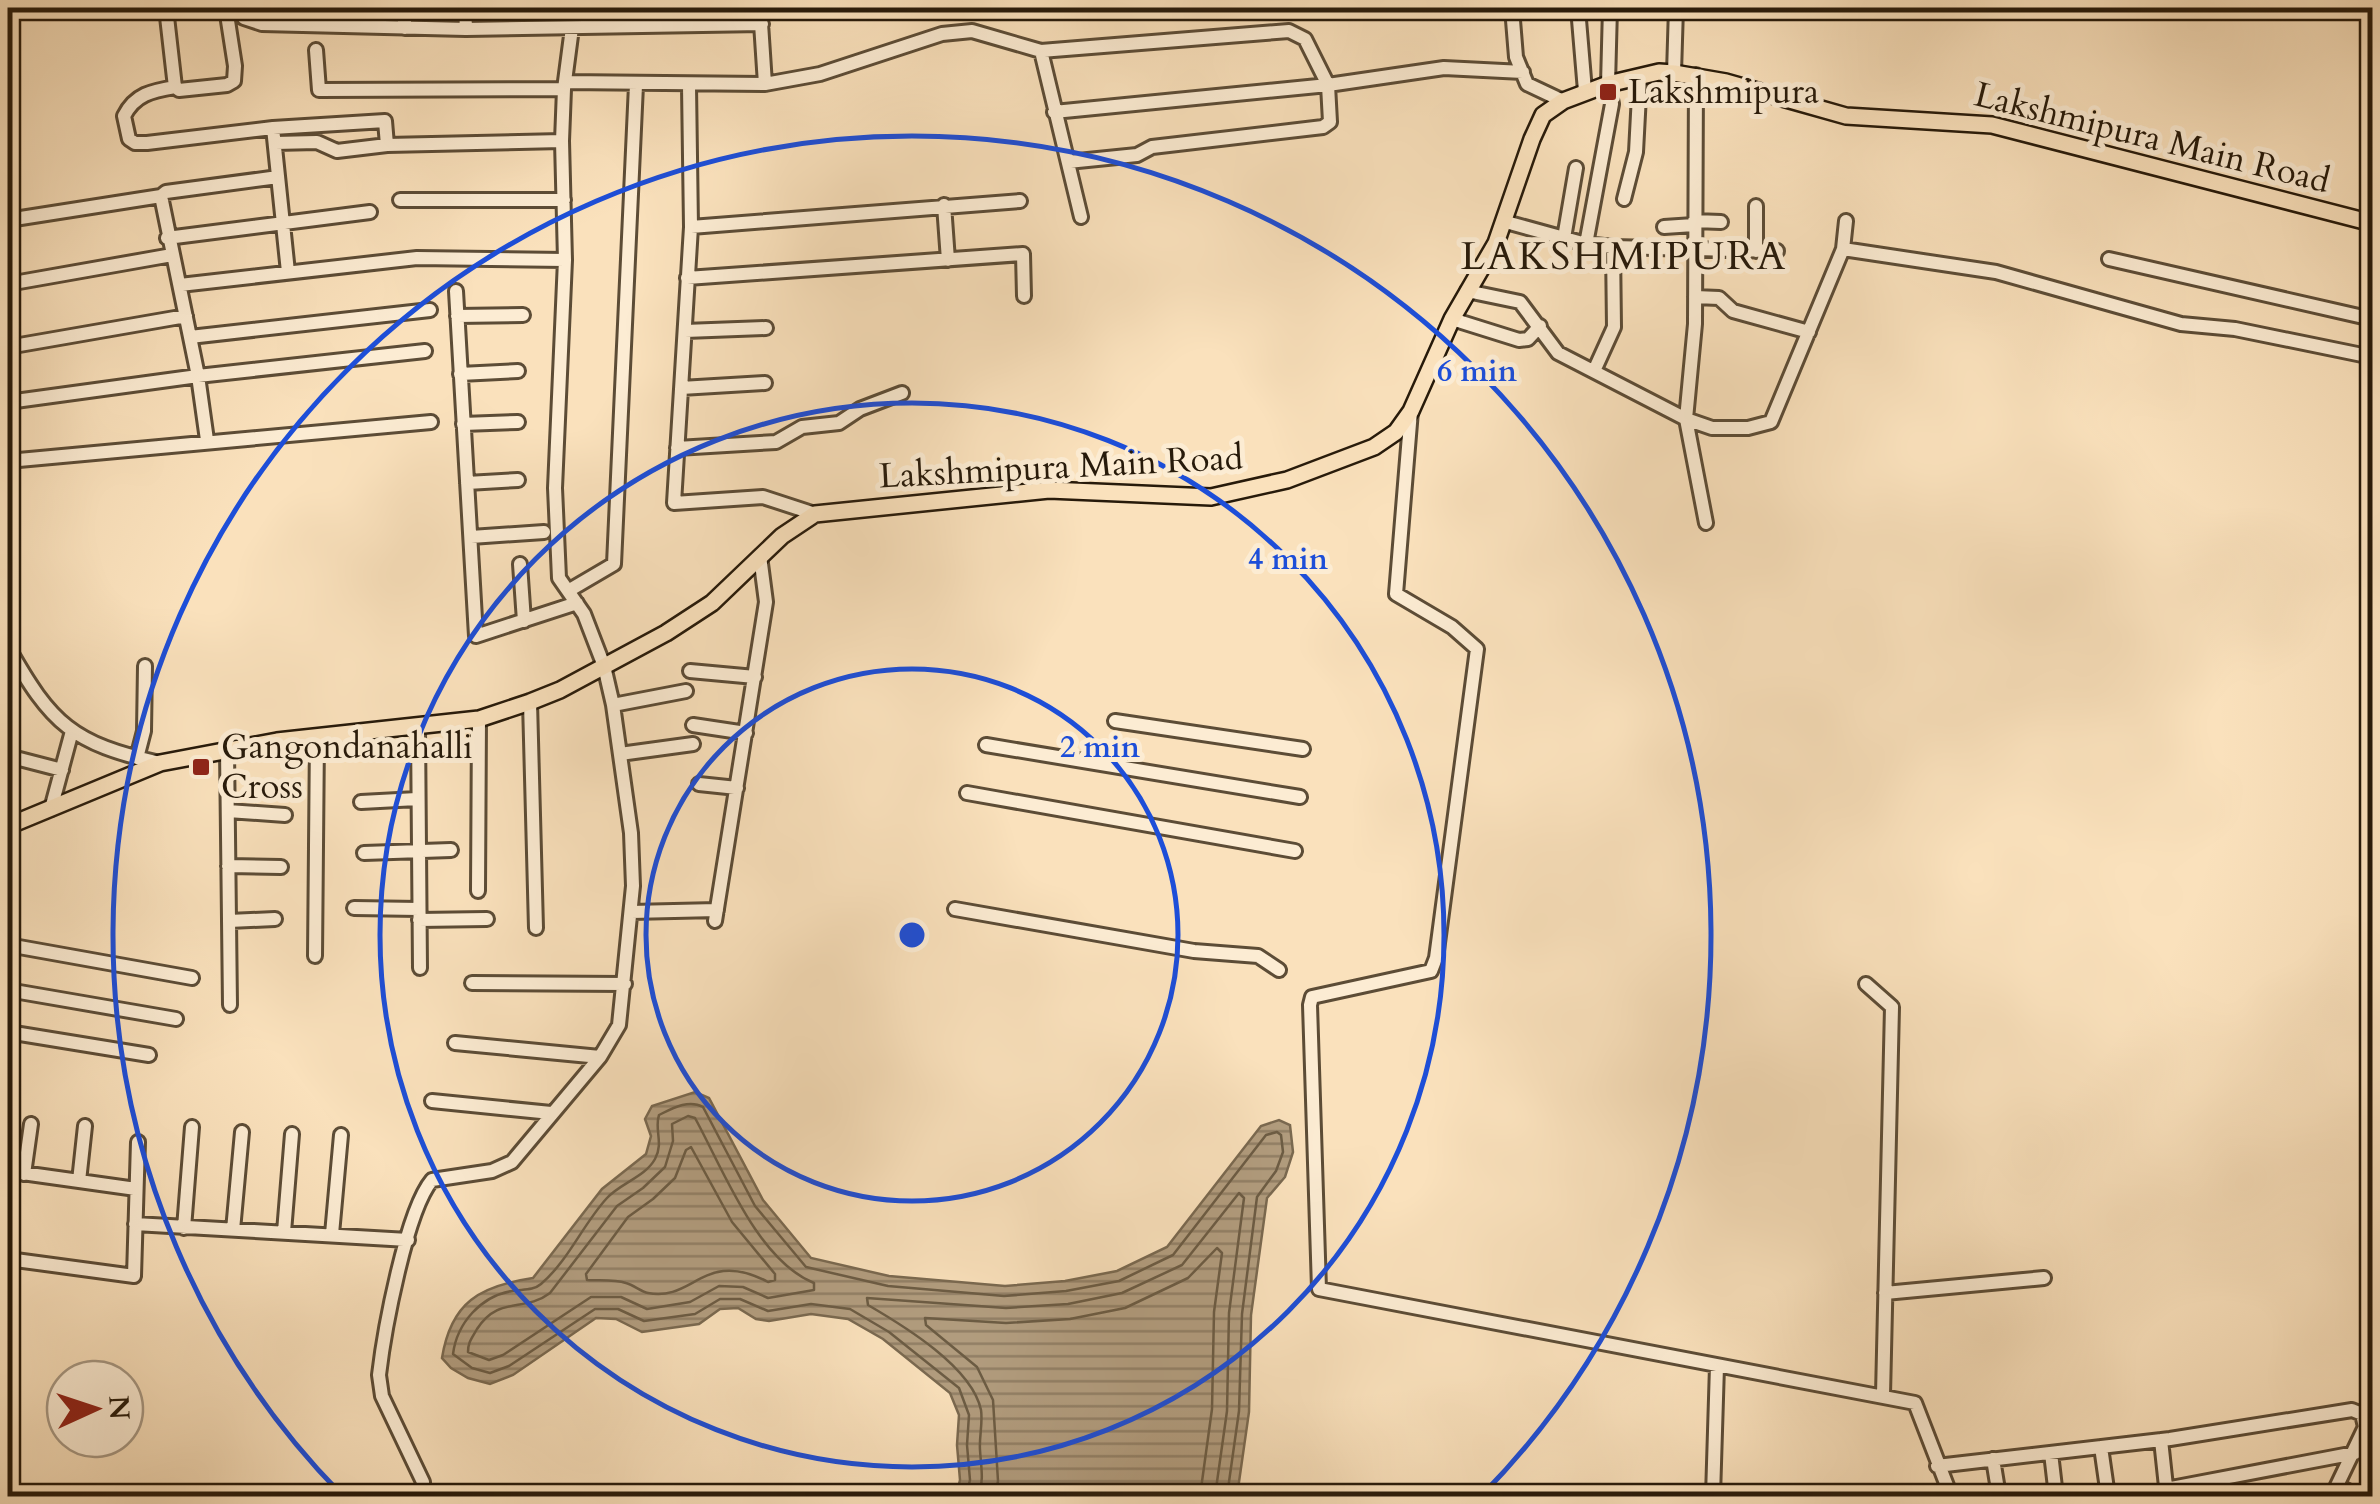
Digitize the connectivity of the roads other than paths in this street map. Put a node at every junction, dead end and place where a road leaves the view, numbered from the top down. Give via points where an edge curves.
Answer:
1 (166, 8) edge
2 (226, 8) edge
3 (243, 8) edge
4 (345, 8) edge
5 (404, 8) edge
6 (465, 8) edge
7 (760, 8) edge
8 (1512, 8) edge
9 (1578, 8) edge
10 (1610, 8) edge
11 (1676, 8) edge
12 (762, 24) junction
13 (344, 26) junction
14 (405, 28) junction
15 (572, 28) junction
16 (466, 30) junction
17 (316, 50) dead end
18 (1041, 51) junction
19 (1522, 72) junction
20 (1674, 73) junction
21 (1696, 75) junction
22 (1640, 76) junction
23 (765, 84) junction
24 (1328, 84) junction
25 (1608, 84) junction
26 (636, 85) junction
27 (564, 86) junction
28 (689, 86) junction
29 (175, 87) junction
30 (1585, 91) junction
31 (1563, 101) junction
32 (1054, 112) junction
33 (273, 128) junction
34 (562, 140) junction
35 (275, 143) junction
36 (387, 145) junction
37 (1068, 162) junction
38 (1576, 168) dead end
39 (278, 177) junction
40 (161, 196) junction
41 (1624, 198) dead end
42 (400, 200) dead end
43 (564, 200) junction
44 (1020, 201) dead end
45 (944, 205) junction
46 (1756, 206) dead end
47 (370, 212) dead end
48 (1082, 216) dead end
49 (8, 220) edge
50 (1846, 221) dead end
51 (1506, 222) junction
52 (1721, 222) dead end
53 (282, 223) junction
54 (1694, 223) junction
55 (2372, 223) edge
56 (691, 227) junction
57 (1664, 227) dead end
58 (168, 238) junction
59 (1564, 238) junction
60 (1586, 244) junction
61 (1613, 248) junction
62 (1843, 249) junction
63 (1756, 251) junction
64 (1778, 251) dead end
65 (1694, 252) junction
66 (172, 255) junction
67 (2109, 259) dead end
68 (566, 260) junction
69 (948, 260) junction
70 (288, 272) junction
71 (686, 278) junction
72 (8, 284) edge
73 (180, 285) junction
74 (456, 291) dead end
75 (1467, 292) junction
76 (1024, 296) dead end
77 (1694, 297) junction
78 (430, 310) dead end
79 (523, 315) dead end
80 (186, 316) junction
81 (457, 316) junction
82 (1452, 319) junction
83 (2372, 320) edge
84 (1540, 326) junction
85 (766, 328) dead end
86 (684, 331) junction
87 (1809, 332) junction
88 (190, 337) junction
89 (8, 347) edge
90 (425, 351) dead end
91 (2372, 357) edge
92 (518, 370) dead end
93 (1594, 372) junction
94 (460, 374) junction
95 (198, 376) junction
96 (765, 383) dead end
97 (682, 388) junction
98 (902, 393) dead end
99 (8, 402) edge
100 (1411, 412) junction
101 (1686, 420) junction
102 (431, 422) dead end
103 (518, 422) dead end
104 (464, 424) junction
105 (207, 440) junction
106 (677, 448) junction
107 (8, 461) edge
108 (518, 480) dead end
109 (467, 483) junction
110 (815, 514) junction
111 (1706, 523) dead end
112 (544, 532) dead end
113 (471, 536) junction
114 (760, 556) junction
115 (520, 564) dead end
116 (568, 590) junction
117 (577, 603) junction
118 (524, 621) junction
119 (9, 651) edge
120 (144, 666) dead end
121 (604, 666) junction
122 (690, 671) dead end
123 (755, 677) junction
124 (686, 691) dead end
125 (530, 702) junction
126 (613, 705) junction
127 (478, 719) junction
128 (1114, 721) dead end
129 (693, 724) dead end
130 (418, 728) junction
131 (72, 731) junction
132 (746, 733) junction
133 (318, 736) junction
134 (693, 744) dead end
135 (986, 745) dead end
136 (1303, 749) dead end
137 (227, 750) junction
138 (620, 754) junction
139 (8, 756) edge
140 (137, 758) junction
141 (160, 763) junction
142 (62, 770) junction
143 (699, 784) dead end
144 (737, 788) junction
145 (967, 793) dead end
146 (1300, 797) dead end
147 (417, 799) junction
148 (361, 802) dead end
149 (51, 809) junction
150 (228, 812) junction
151 (285, 814) dead end
152 (8, 826) edge
153 (450, 850) dead end
154 (1295, 851) dead end
155 (418, 852) junction
156 (364, 853) dead end
157 (228, 866) junction
158 (281, 867) dead end
159 (478, 892) dead end
160 (354, 908) dead end
161 (955, 909) dead end
162 (631, 912) junction
163 (419, 915) junction
164 (275, 919) dead end
165 (486, 919) dead end
166 (229, 921) junction
167 (536, 928) dead end
168 (8, 945) edge
169 (314, 956) dead end
170 (420, 968) dead end
171 (1279, 970) dead end
172 (192, 978) dead end
173 (472, 982) dead end
174 (625, 984) junction
175 (1866, 984) dead end
176 (8, 990) edge
177 (230, 1005) dead end
178 (176, 1019) dead end
179 (8, 1032) edge
180 (455, 1042) dead end
181 (149, 1054) dead end
182 (600, 1057) junction
183 (432, 1101) dead end
184 (551, 1113) junction
185 (32, 1124) dead end
186 (86, 1126) dead end
187 (192, 1127) dead end
188 (242, 1132) dead end
189 (292, 1134) dead end
190 (341, 1134) dead end
191 (138, 1142) dead end
192 (8, 1171) edge
193 (24, 1174) junction
194 (79, 1181) junction
195 (136, 1189) junction
196 (135, 1224) junction
197 (184, 1228) junction
198 (234, 1230) junction
199 (284, 1232) junction
200 (332, 1234) junction
201 (408, 1240) junction
202 (8, 1259) edge
203 (2044, 1278) dead end
204 (1885, 1293) junction
205 (1717, 1366) junction
206 (1883, 1395) junction
207 (2160, 1440) junction
208 (2101, 1447) junction
209 (2051, 1453) junction
210 (2355, 1453) junction
211 (1993, 1459) junction
212 (1936, 1466) junction
213 (2372, 1489) edge
214 (2166, 1493) edge
215 (2333, 1494) edge
216 (423, 1496) edge
217 (1713, 1496) edge
218 (1950, 1496) edge
219 (1999, 1496) edge
220 (2056, 1496) edge
221 (2108, 1496) edge

1 - 29 street
2 - 29 street via 234,80
3 - 13 street via 244,18 262,24
4 - 13 street
5 - 14 street
6 - 16 street
7 - 12 street
8 - 19 street
9 - 30 street
10 - 25 street
11 - 20 street
12 - 15 street
12 - 23 street
13 - 14 street
14 - 16 street
15 - 16 street
15 - 27 street
17 - 27 street via 320,90
18 - 23 street via 972,32 942,34 820,74
18 - 24 street via 1289,31 1305,39
18 - 32 street
19 - 24 street via 1444,68
19 - 31 street via 1528,84
20 - 21 main road, Lakshmipura Main Road
20 - 22 main road, Lakshmipura Main Road
21 - 54 street
21 - 55 main road, Lakshmipura Main Road via 1846,116 1992,125
22 - 25 main road, Lakshmipura Main Road
22 - 41 street via 1636,152
23 - 28 street
24 - 32 street
24 - 37 street via 1331,115 1324,126
25 - 30 main road, Lakshmipura Main Road
25 - 60 street via 1612,104
26 - 27 street
26 - 28 street
26 - 116 street via 614,564
27 - 34 street
28 - 56 street
29 - 33 street via 134,101 124,116 130,140
30 - 31 main road, Lakshmipura Main Road
31 - 51 main road, Lakshmipura Main Road via 1543,114
32 - 37 street
33 - 35 street
33 - 36 street via 384,121
34 - 36 street
34 - 43 street
35 - 36 street via 317,142 337,151
35 - 39 street
37 - 48 street
38 - 59 street
39 - 40 street
39 - 53 street
40 - 49 street
40 - 58 street
42 - 43 street
43 - 68 street
44 - 45 street
45 - 56 street
45 - 69 street
46 - 63 street
47 - 53 street
50 - 62 street
51 - 59 street
51 - 75 main road, Lakshmipura Main Road
52 - 54 street
53 - 58 street
53 - 70 street
54 - 57 street
54 - 65 street
56 - 71 street
58 - 66 street
59 - 60 street
60 - 61 street
61 - 65 street
61 - 93 street via 1614,328
62 - 87 street
62 - 91 street via 1996,272 2182,324
63 - 64 street
63 - 65 street
65 - 77 street
66 - 72 street
66 - 73 street
67 - 83 street
68 - 70 street via 417,258
68 - 116 street via 555,488 559,578
69 - 71 street
69 - 76 street via 1023,254
70 - 73 street
71 - 86 street
73 - 80 street
74 - 81 street
75 - 82 main road, Lakshmipura Main Road
75 - 84 street via 1520,302
77 - 87 street via 1719,298 1733,312
77 - 101 street
78 - 88 street
79 - 81 street
80 - 88 street
80 - 89 street
81 - 94 street
82 - 84 street via 1519,340
82 - 100 main road, Lakshmipura Main Road
84 - 93 street via 1558,353
85 - 86 street
86 - 97 street
87 - 101 street via 1771,422 1712,428
88 - 95 street
90 - 95 street
92 - 94 street
93 - 101 street
94 - 104 street
95 - 99 street
95 - 105 street
96 - 97 street
97 - 106 street
98 - 106 street via 839,423 802,427 776,442
100 - 110 main road, Lakshmipura Main Road via 1374,447 1253,490 1172,498 1049,490
100 - 205 street via 1396,594 1477,648 1431,971 1312,997 1310,1005 1320,1289
101 - 111 street
102 - 105 street
103 - 104 street
104 - 109 street
105 - 107 street
106 - 110 street via 674,503 764,497
108 - 109 street
109 - 113 street
110 - 114 main road
112 - 113 street
113 - 118 street via 476,636
114 - 121 main road via 712,603
114 - 123 street via 766,602
115 - 118 street
116 - 117 street
117 - 118 street
117 - 121 street
119 - 131 street via 55,718
120 - 140 street
121 - 125 main road
121 - 126 street
122 - 123 street
123 - 132 street
124 - 126 street
125 - 127 main road
125 - 167 street
126 - 138 street
127 - 130 main road
127 - 159 street
128 - 136 street
129 - 132 street
130 - 133 main road
130 - 147 street
131 - 140 street
131 - 142 street
132 - 144 street
133 - 137 main road
133 - 169 street
134 - 138 street
135 - 146 street
137 - 141 main road
137 - 150 street
138 - 162 street via 631,834
139 - 142 street
140 - 141 street
141 - 149 main road
142 - 149 street
143 - 144 street
144 - 162 street via 716,915
145 - 154 street
147 - 148 street
147 - 155 street
149 - 152 main road
150 - 151 street
150 - 157 street
153 - 155 street
155 - 156 street
155 - 163 street
157 - 158 street
157 - 166 street
160 - 163 street
161 - 171 street via 1194,952 1258,956
162 - 174 street
163 - 165 street
163 - 170 street
164 - 166 street
166 - 177 street
168 - 172 street
173 - 174 street
174 - 182 street via 619,1025
175 - 204 street via 1892,1007
176 - 178 street
179 - 181 street
180 - 182 street
182 - 184 street
183 - 184 street
184 - 201 street via 512,1162 492,1172 432,1180
185 - 193 street
186 - 194 street
187 - 197 street
188 - 198 street
189 - 199 street
190 - 200 street
191 - 195 street
192 - 193 street
193 - 194 street
194 - 195 street
195 - 196 street
196 - 197 street
196 - 202 street via 134,1276
197 - 198 street
198 - 199 street
199 - 200 street
200 - 201 street
201 - 216 street via 379,1375 382,1396 424,1482
203 - 204 street
204 - 206 street
205 - 206 street
205 - 217 street
206 - 212 street via 1914,1403
207 - 208 street
207 - 210 street via 2352,1410 2362,1414 2365,1427
207 - 214 street
208 - 209 street
208 - 221 street
209 - 211 street
209 - 220 street
210 - 214 street
210 - 215 street
211 - 212 street
211 - 219 street
212 - 218 street
213 - 215 street

